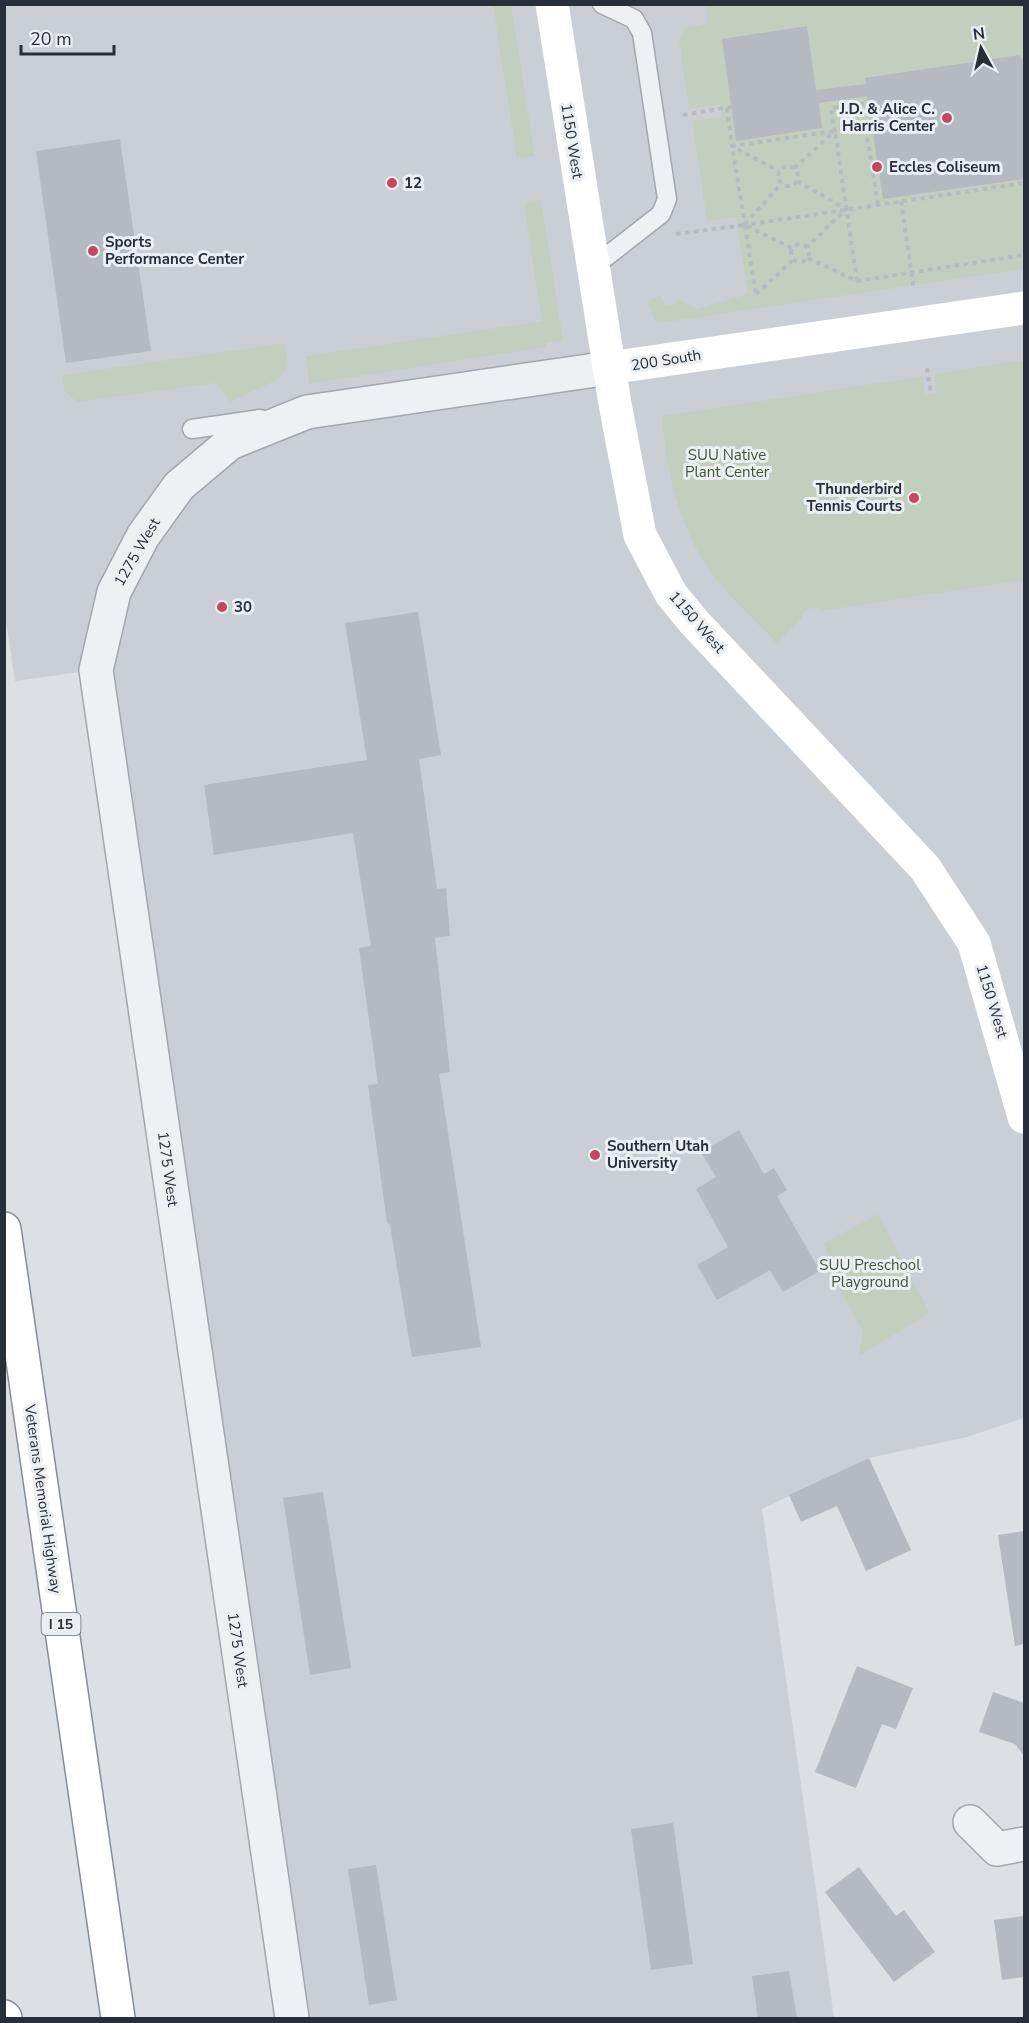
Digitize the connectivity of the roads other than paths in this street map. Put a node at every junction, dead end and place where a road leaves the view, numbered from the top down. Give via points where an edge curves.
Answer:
1 (552, 4) edge
2 (602, 4) edge
3 (593, 267) junction
4 (1024, 308) edge
5 (609, 368) junction
6 (307, 412) junction
7 (192, 429) dead end
8 (1024, 1117) edge
9 (4, 1228) edge
10 (970, 1822) dead end
11 (1024, 1844) edge
12 (118, 2019) edge
13 (292, 2019) edge

1 - 3 main road, 1150 West
2 - 3 lane via 634,19 642,33 667,199 660,214
3 - 5 main road, 1150 West
4 - 5 main road, 200 South
5 - 6 street, 200 South
5 - 8 main road, 1150 West via 634,511 655,567 694,622 925,868 974,943
6 - 7 lane
6 - 13 street, 1275 West via 230,442 179,486 143,536 114,592 96,670
9 - 12 main road, Veterans Memorial Highway / I 15
10 - 11 street via 997,1849

